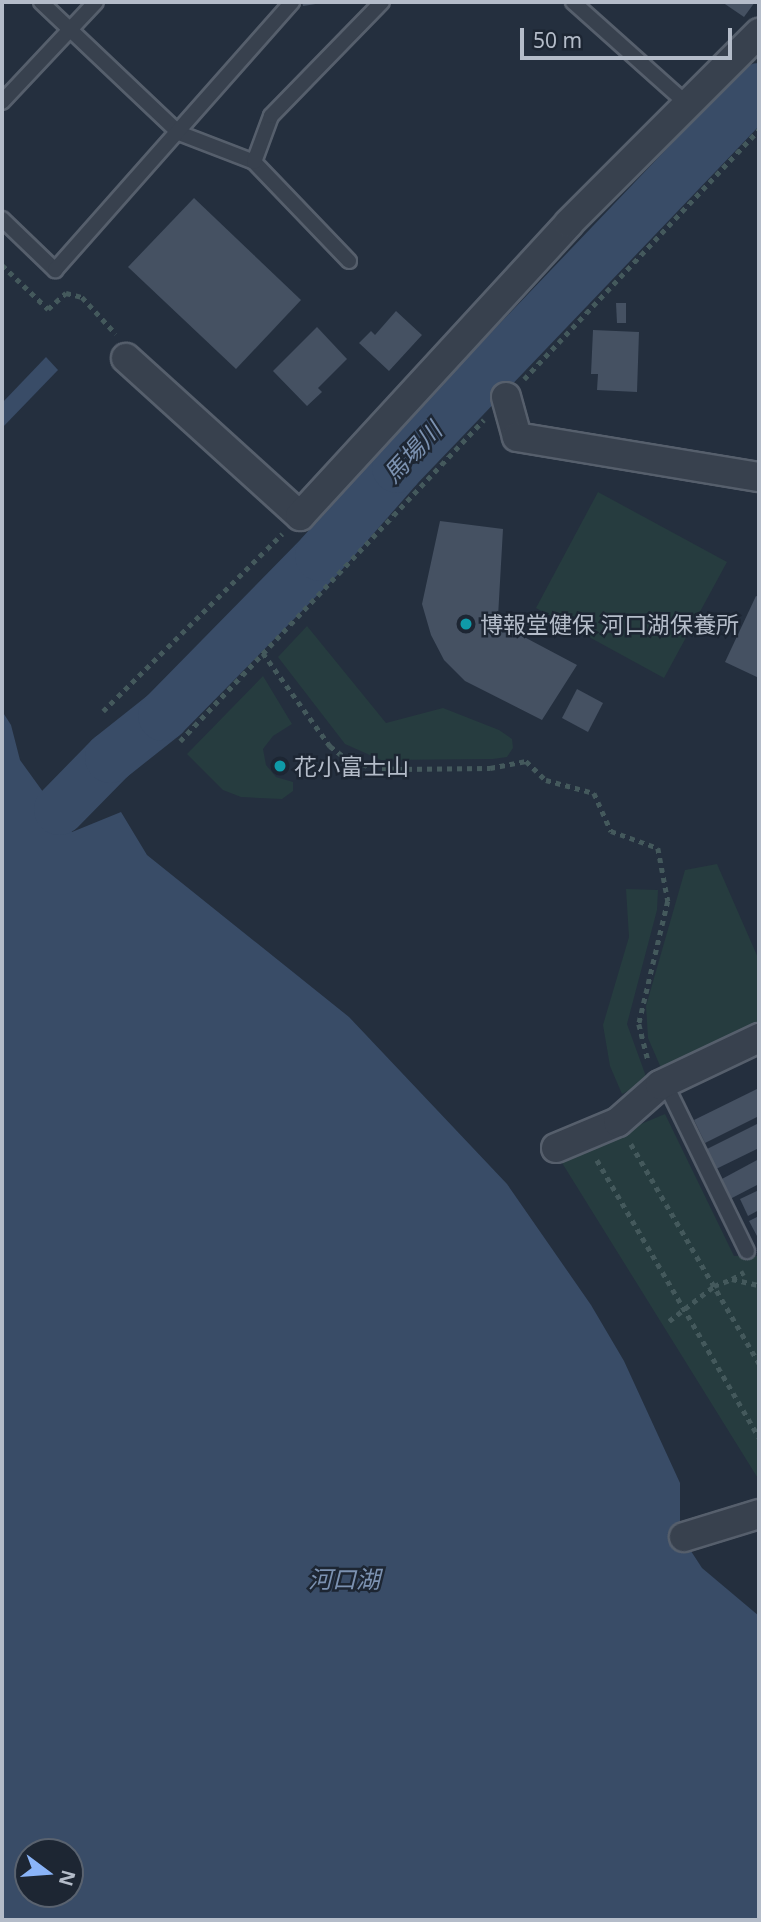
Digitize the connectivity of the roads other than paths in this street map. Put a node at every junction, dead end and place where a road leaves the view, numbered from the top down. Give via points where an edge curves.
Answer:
1 (41, 2) edge
2 (96, 2) edge
3 (292, 2) edge
4 (382, 2) edge
5 (573, 2) edge
6 (69, 29) junction
7 (759, 33) edge
8 (2, 102) edge
9 (687, 104) junction
10 (178, 132) junction
11 (254, 162) junction
12 (2, 219) edge
13 (349, 261) dead end
14 (125, 358) road end
15 (506, 397) road end
16 (759, 477) edge
17 (759, 1038) edge
18 (662, 1084) junction
19 (556, 1148) dead end
20 (747, 1251) dead end
21 (759, 1514) edge
22 (684, 1537) dead end

1 - 6 lane
2 - 6 lane
3 - 10 lane
4 - 11 lane via 271,116
5 - 9 lane
6 - 8 lane
6 - 10 lane
7 - 9 street
9 - 14 street via 569,223 300,516
10 - 11 lane
10 - 12 lane via 55,270
11 - 13 lane
15 - 16 street via 517,437
17 - 18 street
18 - 19 street via 618,1122
18 - 20 lane
21 - 22 street

